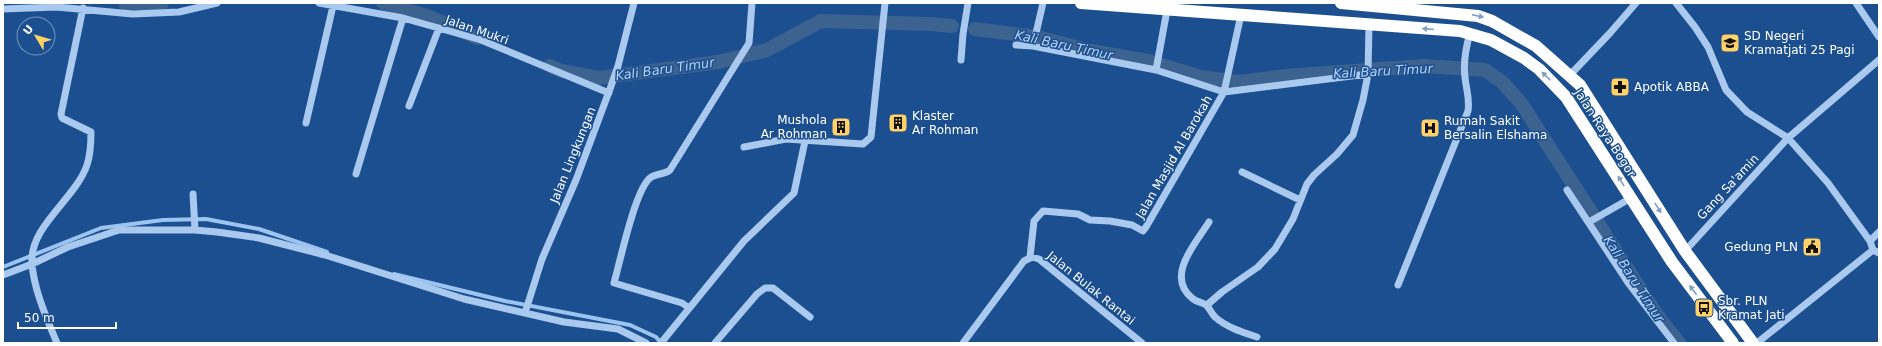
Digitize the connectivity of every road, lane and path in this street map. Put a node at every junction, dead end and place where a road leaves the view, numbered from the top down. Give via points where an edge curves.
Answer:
1 (217, 3) edge
2 (319, 3) edge
3 (634, 3) edge
4 (752, 3) edge
5 (885, 3) edge
6 (968, 3) edge
7 (1043, 3) edge
8 (1081, 3) edge
9 (1341, 3) edge
10 (1636, 3) edge
11 (1676, 3) edge
12 (1856, 3) edge
13 (56, 5) edge
14 (333, 6) junction
15 (83, 8) junction
16 (3, 9) edge
17 (1167, 10) junction
18 (1241, 16) junction
19 (403, 18) junction
20 (1369, 24) junction
21 (439, 28) junction
22 (1470, 33) junction
23 (1879, 37) edge
24 (1016, 45) dead end
25 (1033, 46) junction
26 (961, 60) dead end
27 (1879, 60) edge
28 (1157, 66) junction
29 (1368, 73) junction
30 (1570, 75) junction
31 (1225, 89) junction
32 (609, 91) junction
33 (409, 106) dead end
34 (306, 123) dead end
35 (1788, 138) junction
36 (804, 141) junction
37 (744, 146) dead end
38 (1242, 172) dead end
39 (356, 174) dead end
40 (1567, 190) dead end
41 (193, 194) dead end
42 (1631, 198) junction
43 (1300, 200) junction
44 (1595, 220) junction
45 (1209, 222) dead end
46 (195, 228) junction
47 (1879, 232) edge
48 (1870, 241) junction
49 (1685, 251) junction
50 (1876, 251) edge
51 (1028, 259) junction
52 (32, 262) junction
53 (3, 275) edge
54 (1398, 285) dead end
55 (1207, 305) junction
56 (526, 308) junction
57 (689, 308) junction
58 (810, 317) dead end
59 (1257, 337) dead end
60 (57, 343) edge
61 (646, 343) edge
62 (661, 343) edge
63 (715, 343) edge
64 (963, 343) edge
65 (1142, 343) edge
66 (1674, 343) edge
67 (1733, 343) edge
68 (1753, 343) edge
69 (1757, 343) edge

1 - 15 street via 179,12 133,14
2 - 14 street, Jalan Mukri
3 - 32 street, Jalan Lingkungan
4 - 57 street via 749,43 670,170 652,176 639,197 614,283 682,303
5 - 36 street via 870,137 863,144
6 - 26 street via 962,34
7 - 25 street
8 - 17 highway, Jalan Raya Bogor
9 -> 30 highway, Jalan Raya Bogor via 1478,16 1518,34
10 - 30 street
11 - 35 street via 1708,47 1723,85 1732,98 1746,112
12 - 23 street
13 - 15 street
13 - 16 street
14 - 19 street, Jalan Mukri
14 - 34 street
15 - 52 street via 61,114 62,118 91,132 87,165 44,227 33,248
17 - 18 highway, Jalan Raya Bogor
17 - 28 street
18 - 20 highway, Jalan Raya Bogor
18 - 31 street, Jalan Masjid Al Barokah
19 - 21 street, Jalan Mukri
19 - 39 street
22 -> 20 highway, Jalan Raya Bogor
20 - 29 street
21 - 32 street, Jalan Mukri via 481,40
21 - 33 street
42 -> 22 highway, Jalan Raya Bogor via 1578,112 1555,84 1514,52
22 - 54 street via 1465,51 1464,75 1469,96 1468,111
24 - 25 street
25 - 28 street
27 - 35 street, Gang Sa'amin
28 - 31 street
29 - 31 street
29 - 43 street via 1353,135 1314,175
30 -> 49 highway, Jalan Raya Bogor via 1591,100
31 - 51 street, Jalan Masjid Al Barokah via 1143,231 1132,225 1090,220 1078,214 1043,211 1034,221
32 - 56 street, Jalan Lingkungan via 576,180 542,259
35 - 48 street via 1828,183
35 - 49 street, Gang Sa'amin
36 - 37 street via 786,139
36 - 57 street via 794,193 756,228
38 - 43 street
40 - 44 street
41 - 46 street
42 - 44 street
67 -> 42 highway, Jalan Raya Bogor via 1672,262
43 - 55 street via 1293,219 1268,257
44 - 66 street via 1629,284
45 - 55 street via 1186,257 1181,270 1187,293 1193,299
46 - 52 street via 119,230
46 - 56 street via 259,238 464,299
47 - 48 street
48 - 50 street
49 - 68 highway, Jalan Raya Bogor
50 - 69 street
51 - 64 street
51 - 65 street, Jalan Bulak Rantai via 1039,259
52 - 53 street
52 - 60 street via 40,303
55 - 59 street via 1214,316 1222,322
56 - 61 street via 564,322 618,329
57 - 62 street
58 - 63 street via 773,288 765,288

